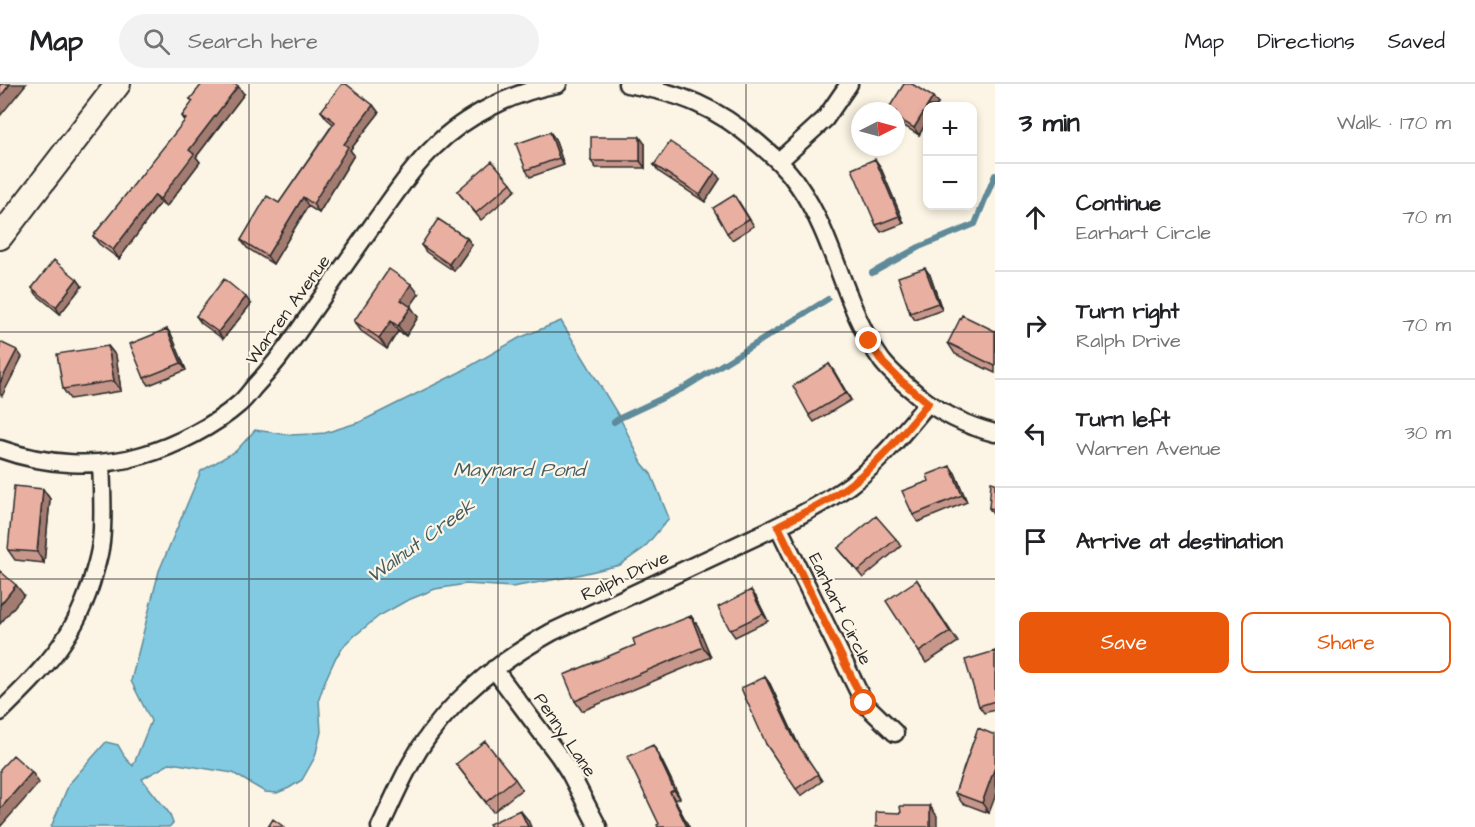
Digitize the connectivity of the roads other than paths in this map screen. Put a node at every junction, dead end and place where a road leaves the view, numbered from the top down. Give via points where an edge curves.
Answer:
1 (118, 84) edge
2 (558, 84) edge
3 (627, 84) edge
4 (849, 84) edge
5 (779, 161) junction
6 (0, 237) edge
7 (928, 403) junction
8 (995, 433) edge
9 (0, 448) edge
10 (101, 464) junction
11 (778, 526) junction
12 (494, 669) junction
13 (0, 712) edge
14 (895, 733) dead end
15 (381, 827) edge
16 (598, 827) edge

1 - 6 main road
2 - 10 street, Warren Avenue via 500,102 435,146 401,185 274,366 239,404 169,446
3 - 5 street via 670,92 711,109
4 - 5 street via 825,119
5 - 7 street via 812,208 869,341 883,363
7 - 8 street
7 - 11 street, Ralph Drive via 889,450 850,485
9 - 10 street, Warren Avenue via 39,459
10 - 13 street via 101,543 84,606 64,643
11 - 12 street, Ralph Drive via 552,632
11 - 14 street, Earhart Circle via 864,703
12 - 15 street, Ralph Drive via 434,728 410,764
12 - 16 street, Penny Lane via 559,756

